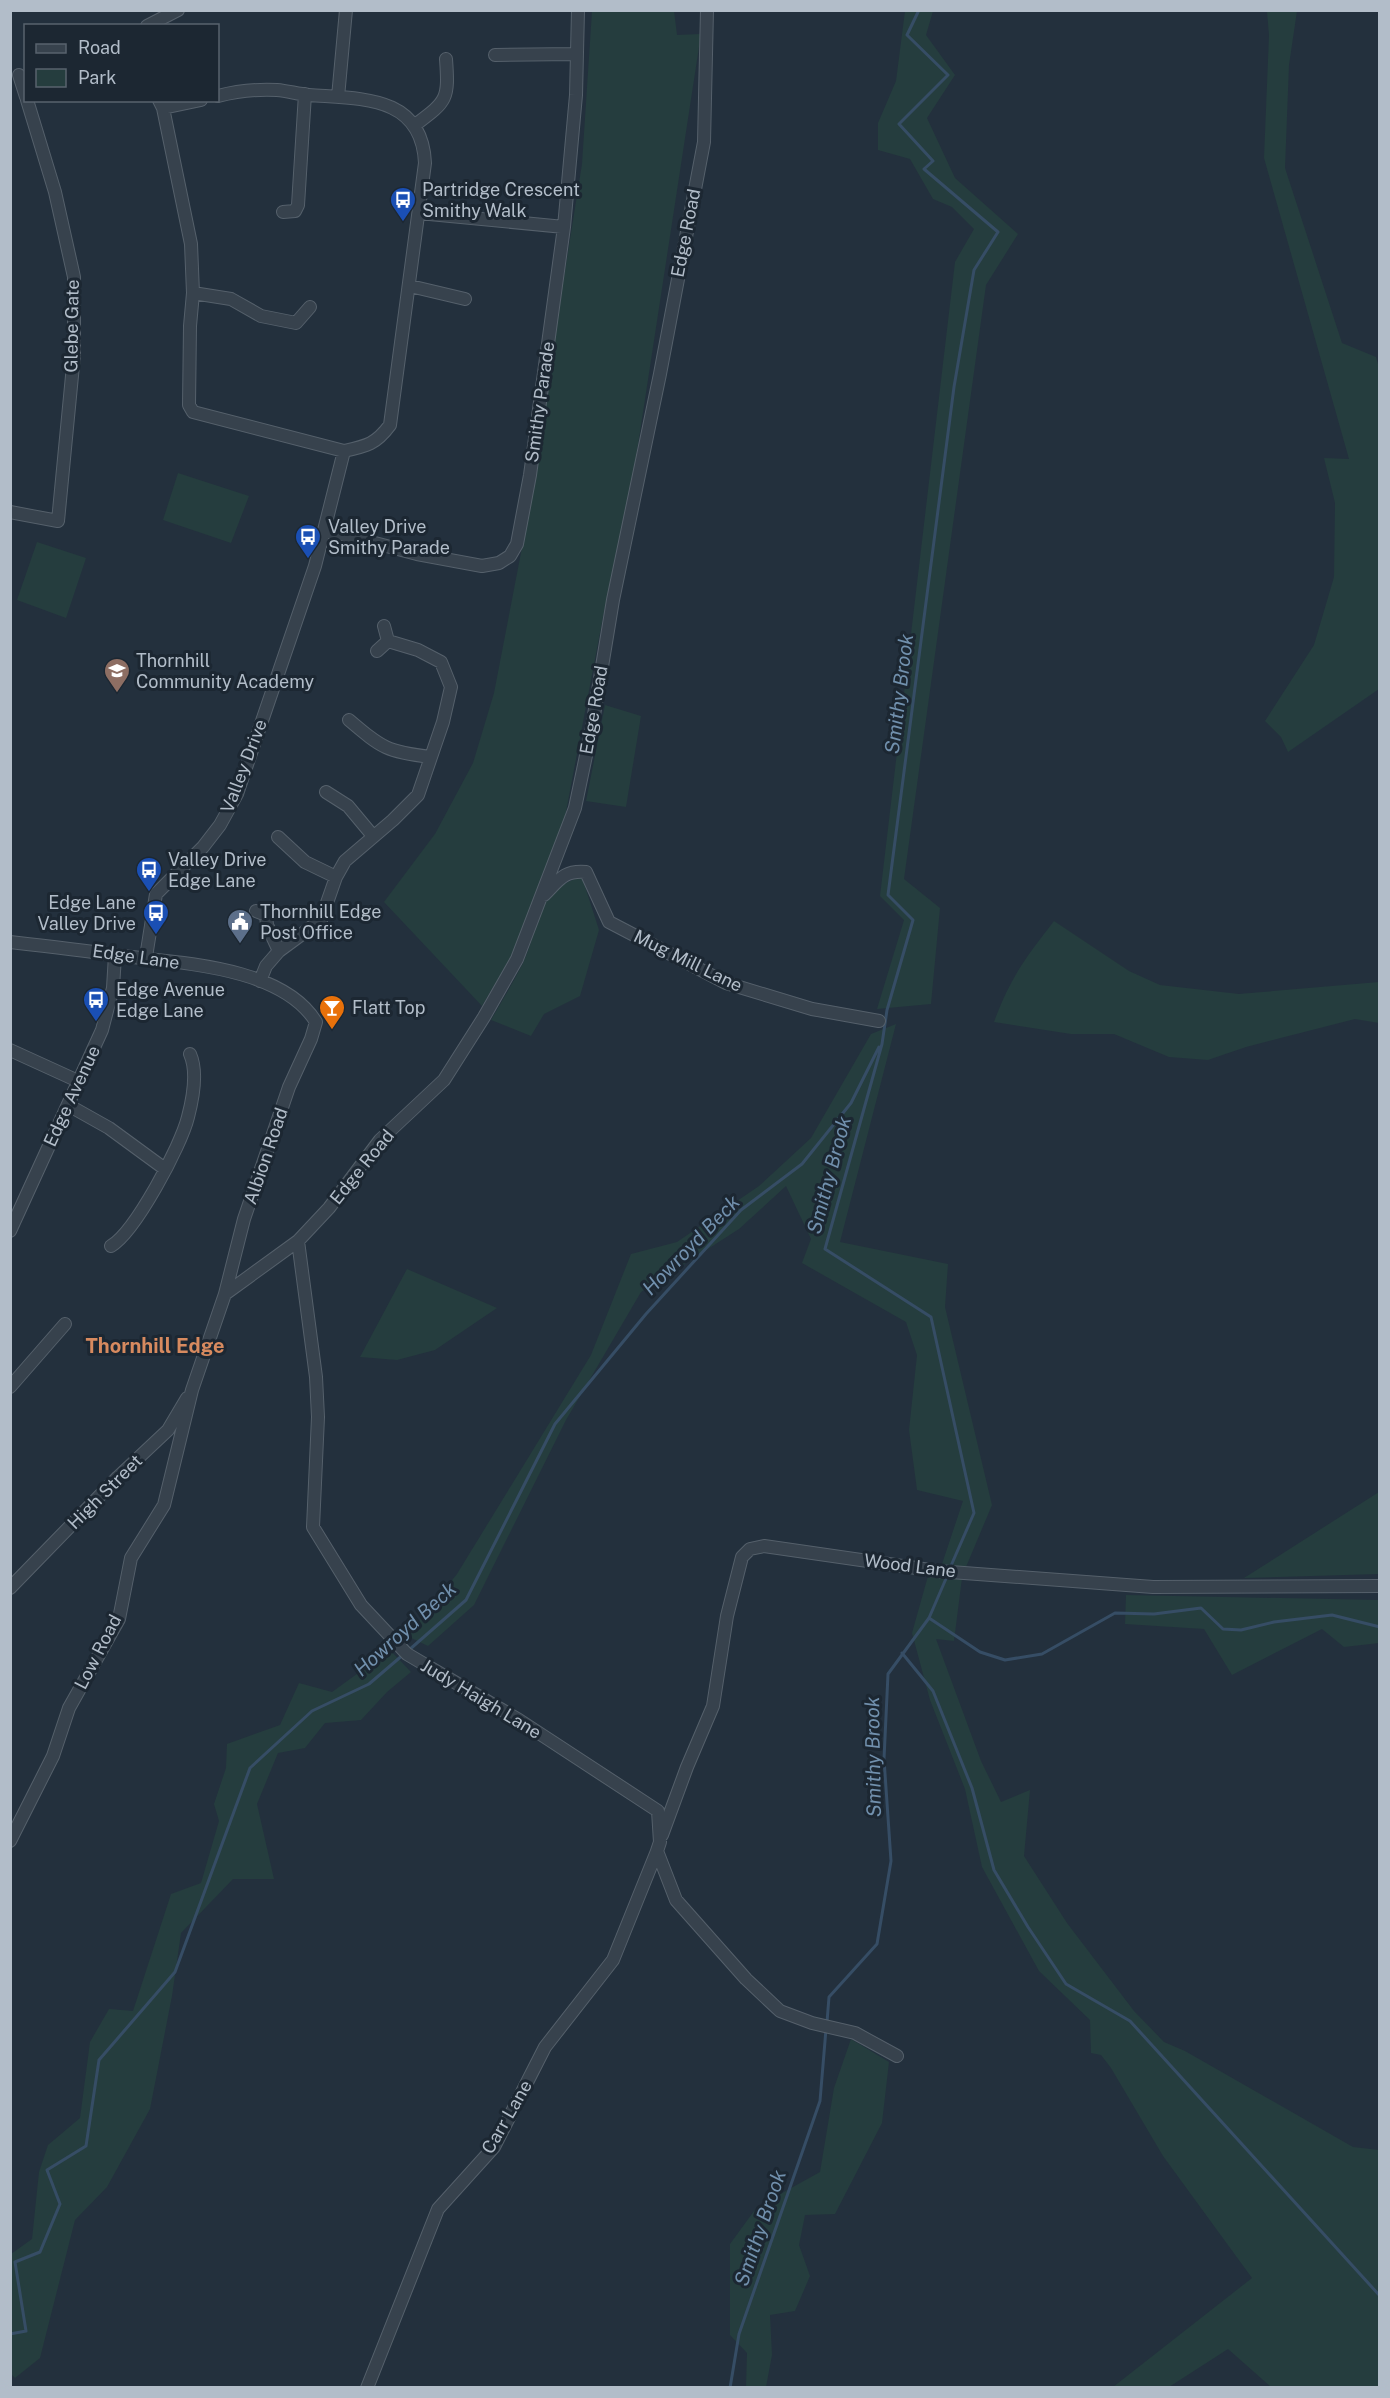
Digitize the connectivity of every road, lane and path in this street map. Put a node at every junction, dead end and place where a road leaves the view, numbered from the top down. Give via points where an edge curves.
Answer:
1 (178, 10) edge
2 (346, 10) edge
3 (578, 10) edge
4 (706, 10) edge
5 (151, 24) edge
6 (575, 54) junction
7 (495, 55) dead end
8 (446, 59) dead end
9 (18, 75) edge
10 (24, 93) edge
11 (305, 94) junction
12 (219, 96) edge
13 (338, 97) junction
14 (27, 102) edge
15 (181, 102) edge
16 (161, 104) edge
17 (415, 125) junction
18 (283, 212) dead end
19 (419, 213) junction
20 (564, 227) junction
21 (410, 286) junction
22 (193, 293) junction
23 (465, 299) dead end
24 (310, 307) dead end
25 (344, 451) junction
26 (10, 512) edge
27 (325, 530) junction
28 (384, 626) dead end
29 (388, 641) junction
30 (377, 651) dead end
31 (349, 720) dead end
32 (431, 757) junction
33 (326, 792) dead end
34 (373, 836) junction
35 (278, 837) dead end
36 (336, 877) junction
37 (539, 900) junction
38 (256, 911) dead end
39 (10, 942) edge
40 (279, 951) junction
41 (115, 955) junction
42 (146, 957) junction
43 (260, 981) junction
44 (879, 1021) dead end
45 (316, 1022) joint
46 (10, 1050) edge
47 (190, 1054) dead end
48 (78, 1082) junction
49 (68, 1105) junction
50 (165, 1169) junction
51 (10, 1231) edge
52 (298, 1241) junction
53 (111, 1246) dead end
54 (225, 1294) junction
55 (65, 1323) dead end
56 (10, 1387) edge
57 (192, 1390) junction
58 (1380, 1586) edge
59 (10, 1588) edge
60 (664, 1811) junction
61 (10, 1841) edge
62 (658, 1847) junction
63 (897, 2056) dead end
64 (367, 2388) edge

1 - 5 street
2 - 13 street
3 - 6 street, Smithy Parade
4 - 37 street, Edge Road via 704,142 575,808
6 - 7 street
6 - 20 street, Smithy Parade via 576,95
8 - 17 street via 448,83 444,100
9 - 10 street, Glebe Gate
11 - 12 street via 260,89
11 - 13 street
11 - 18 street via 299,200 295,211
13 - 17 street via 387,105
14 - 26 street, Glebe Gate via 55,192 74,277 74,355 58,521
15 - 16 street
16 - 22 street via 191,244
17 - 19 street via 425,154
19 - 20 street
19 - 21 street
20 - 27 street, Smithy Parade via 530,475 517,544 510,556 482,566
21 - 23 street
21 - 25 street via 390,425 369,445
22 - 24 street via 231,299 261,316 296,324
22 - 25 street via 189,405 193,412
25 - 27 street, Valley Drive
27 - 42 street, Valley Drive via 237,794 203,847 156,894
28 - 29 street
29 - 30 street
29 - 32 street via 441,662 450,687
31 - 32 street via 379,746 401,754
32 - 34 street via 418,795
33 - 34 street via 348,806
34 - 36 street via 345,861
35 - 36 street via 305,862
36 - 40 street via 321,920
37 - 44 street, Mug Mill Lane via 561,878 573,871 586,872 609,922 726,983 812,1009
37 - 52 street, Edge Road via 517,959 444,1080 380,1140 329,1208
38 - 40 street via 266,915
39 - 41 street, Edge Lane
40 - 43 street
41 - 42 street, Edge Lane
41 - 48 street, Edge Avenue via 113,988 102,1030
42 - 43 street, Edge Lane
43 - 45 street, Edge Lane via 308,1008
45 - 54 street, Albion Road via 289,1087 244,1219
46 - 48 street
47 - 50 street via 194,1075 188,1118
48 - 49 street, Edge Avenue
49 - 50 street via 109,1128
49 - 51 street, Edge Avenue
50 - 53 street via 120,1241
52 - 54 street, Edge Road
52 - 60 street, Judy Haigh Lane via 316,1377 313,1527 361,1605 407,1654
54 - 57 street, Albion Road
55 - 56 street
57 - 59 street, High Street via 168,1430
57 - 61 street, Low Road via 164,1505 131,1558 119,1619 69,1708 53,1756
58 - 60 street, Wood Lane via 1153,1587 937,1571 765,1546 750,1549 742,1557 727,1616 713,1706
60 - 62 street
62 - 63 street via 676,1900 780,2011 855,2033
62 - 64 street, Carr Lane via 613,1960 545,2047 494,2147 438,2209

